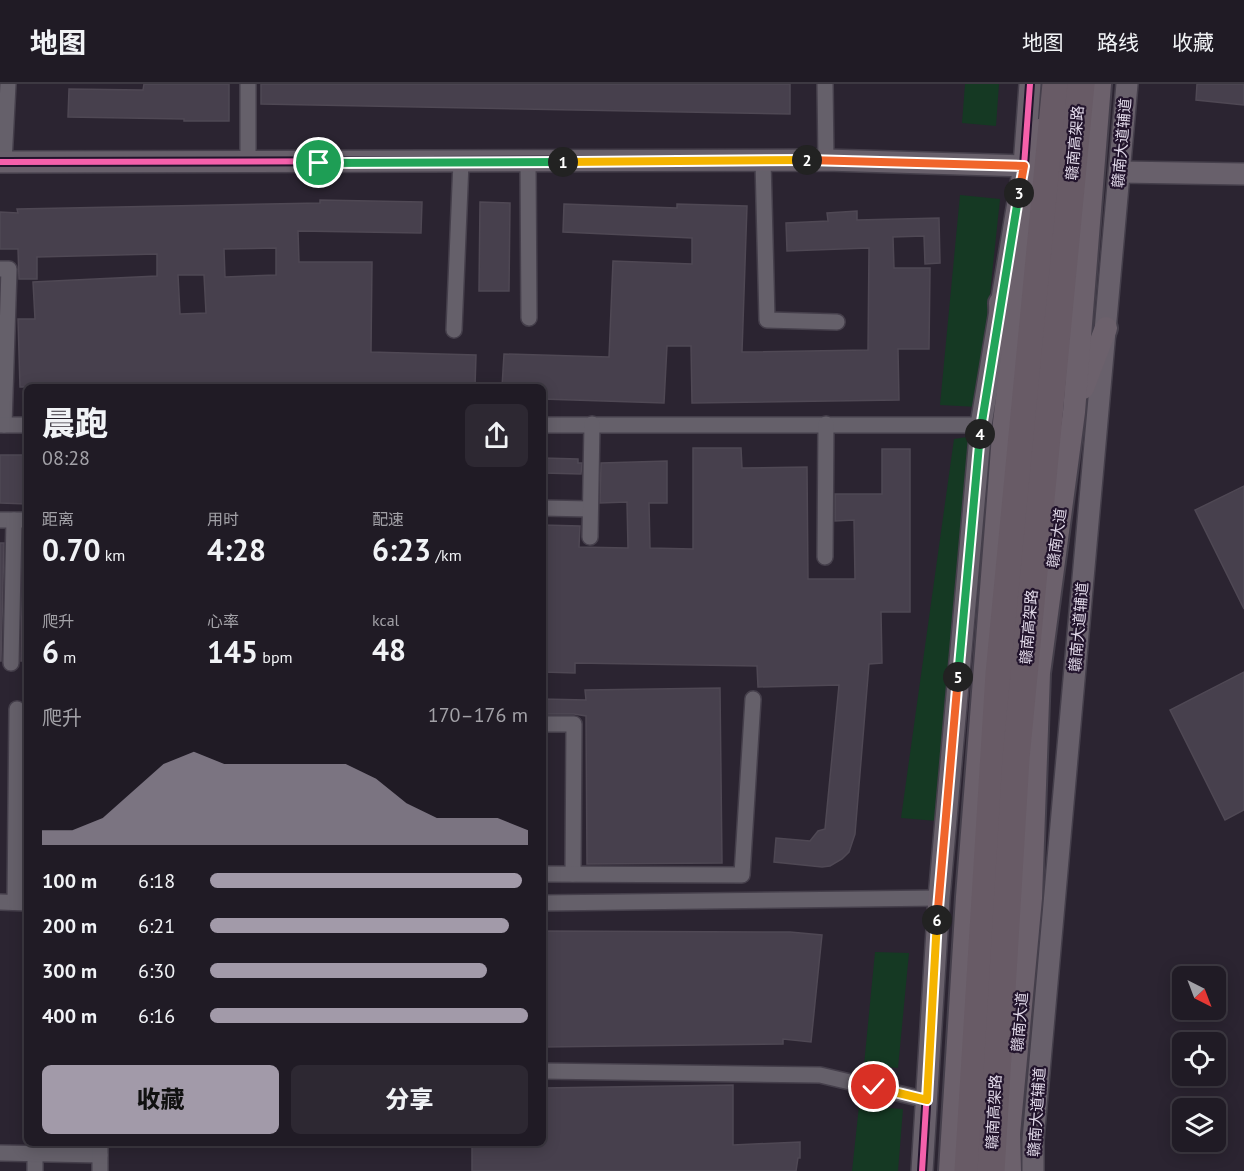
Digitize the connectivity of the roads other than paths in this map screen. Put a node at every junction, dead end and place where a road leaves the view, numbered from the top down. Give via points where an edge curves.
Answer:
1 (8, 84) edge
2 (248, 84) edge
3 (825, 84) edge
4 (1030, 84) edge
5 (1044, 84) edge
6 (1056, 84) edge
7 (1081, 84) edge
8 (1100, 84) edge
9 (1127, 84) edge
10 (826, 160) junction
11 (763, 161) junction
12 (2, 162) edge
13 (461, 162) junction
14 (528, 162) junction
15 (248, 163) junction
16 (1024, 166) junction
17 (1120, 172) junction
18 (1244, 174) edge
19 (0, 269) edge
20 (1000, 303) junction
21 (529, 318) dead end
22 (837, 322) dead end
23 (1106, 328) junction
24 (454, 330) dead end
25 (1074, 412) junction
26 (1004, 423) junction
27 (2, 424) edge
28 (24, 424) edge
29 (546, 424) edge
30 (591, 424) junction
31 (826, 424) junction
32 (981, 425) junction
33 (546, 508) edge
34 (590, 509) junction
35 (14, 520) edge
36 (590, 537) dead end
37 (825, 557) dead end
38 (11, 663) dead end
39 (753, 699) dead end
40 (16, 709) dead end
41 (546, 724) edge
42 (546, 874) edge
43 (573, 874) junction
44 (939, 898) junction
45 (14, 902) edge
46 (546, 903) edge
47 (546, 1071) edge
48 (927, 1100) junction
49 (34, 1148) edge
50 (100, 1149) edge
51 (0, 1153) edge
52 (34, 1171) edge
53 (100, 1171) edge
54 (922, 1171) edge
55 (950, 1171) edge
56 (968, 1171) edge
57 (991, 1171) edge
58 (1010, 1171) edge
59 (1033, 1171) edge

1 - 12 street
2 - 15 street
3 - 10 street
4 - 16 street
5 - 26 main road
6 - 56 highway, 赣南高架路 via 999,674
7 - 57 highway, 赣南高架路 via 1016,759
8 - 25 main road, 赣南大道
9 - 17 street, 赣南大道辅道
10 - 11 street
10 - 16 street
11 - 14 street
11 - 22 street via 767,320
12 - 15 street
13 - 14 street
13 - 15 street
13 - 24 street
14 - 21 street
16 - 20 street
17 - 18 street
17 - 23 street, 赣南大道辅道
19 - 27 street via 9,269
20 - 26 main road
20 - 32 street
23 - 25 main road
23 - 59 street, 赣南大道辅道
25 - 58 main road, 赣南大道 via 1039,673 1031,898 1009,1134
26 - 55 main road
27 - 28 street
29 - 30 street
30 - 31 street
30 - 34 street
31 - 32 street
31 - 37 street
32 - 44 street
33 - 34 street
34 - 36 street
35 - 38 street
39 - 43 street via 742,875
40 - 45 street
41 - 43 street via 574,724
42 - 43 street
44 - 46 street
44 - 48 street
47 - 48 street via 820,1075
48 - 54 street
49 - 50 street
49 - 51 street
49 - 52 street
50 - 53 street

